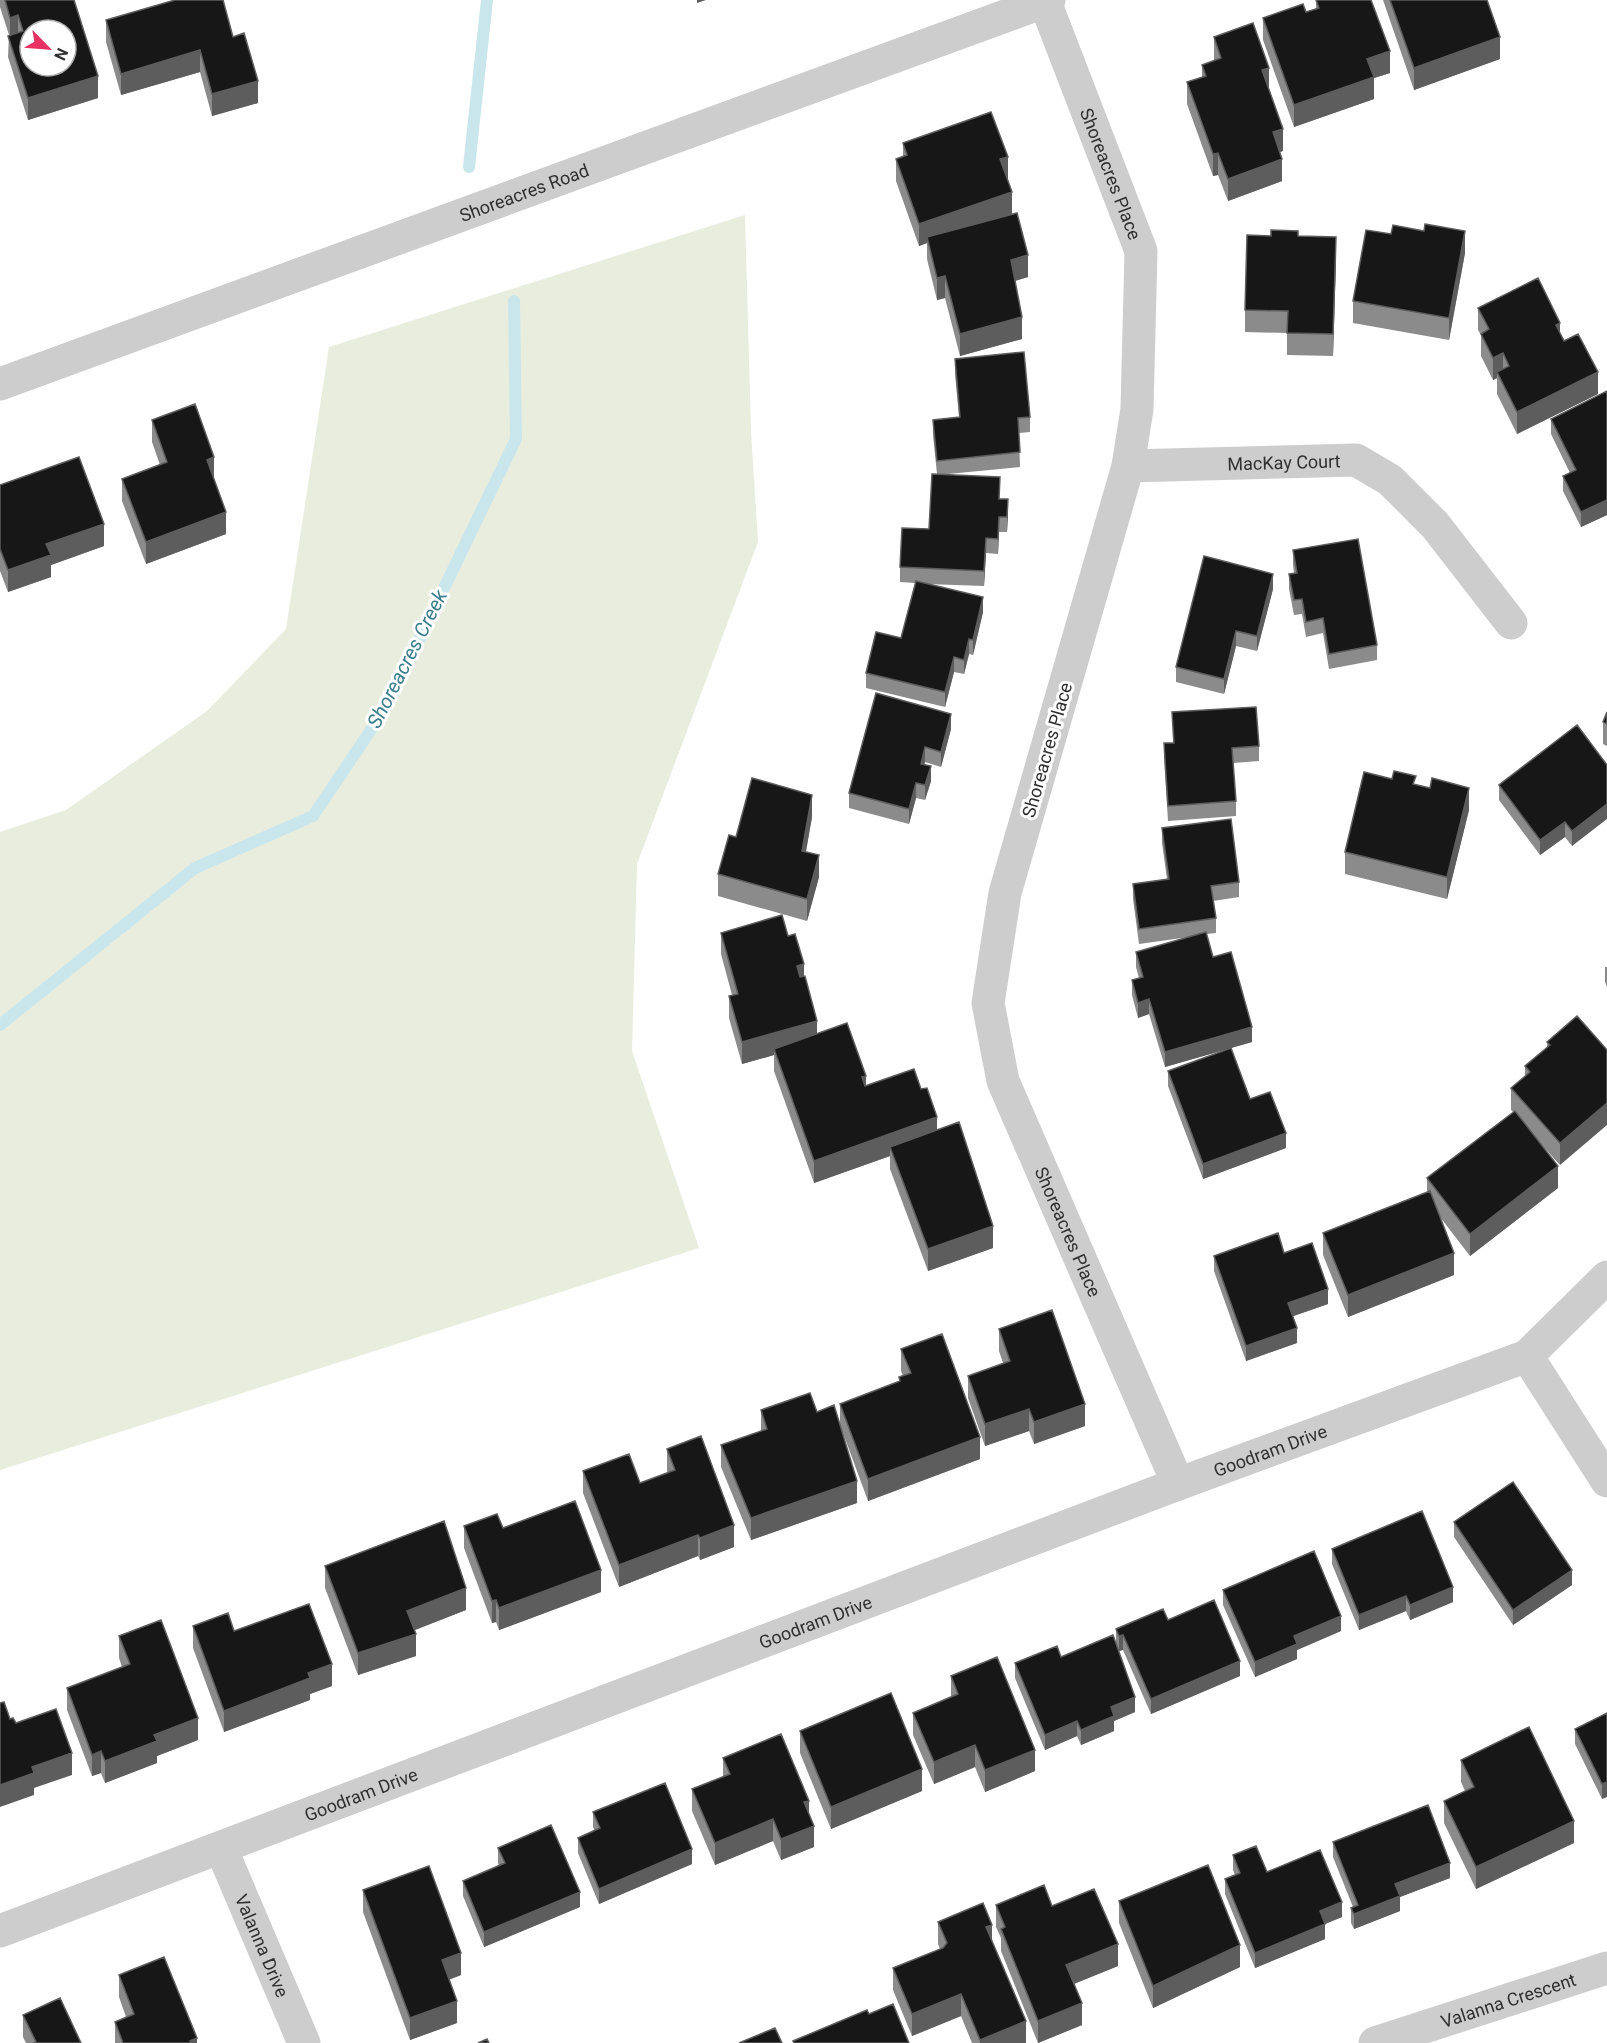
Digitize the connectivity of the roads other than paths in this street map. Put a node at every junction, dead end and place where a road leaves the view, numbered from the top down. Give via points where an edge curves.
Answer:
1 (1047, 1) edge
2 (0, 384) edge
3 (1128, 466) junction
4 (1511, 623) dead end
5 (1607, 1277) edge
6 (1527, 1356) junction
7 (1607, 1481) edge
8 (1178, 1484) junction
9 (221, 1848) junction
10 (0, 1930) edge
11 (1607, 1968) edge
12 (304, 2043) edge
13 (1375, 2043) edge

1 - 2 street, Shoreacres Road
1 - 3 street, Shoreacres Place via 1141,251 1137,410
3 - 4 street, MacKay Court via 1356,460 1390,480 1435,525
3 - 8 street, Shoreacres Place via 1005,893 988,1003 1003,1081
5 - 6 street, Goodram Drive
6 - 7 street
6 - 8 street, Goodram Drive
8 - 9 street, Goodram Drive
9 - 10 street, Goodram Drive
9 - 12 street, Valanna Drive
11 - 13 street, Valanna Crescent

